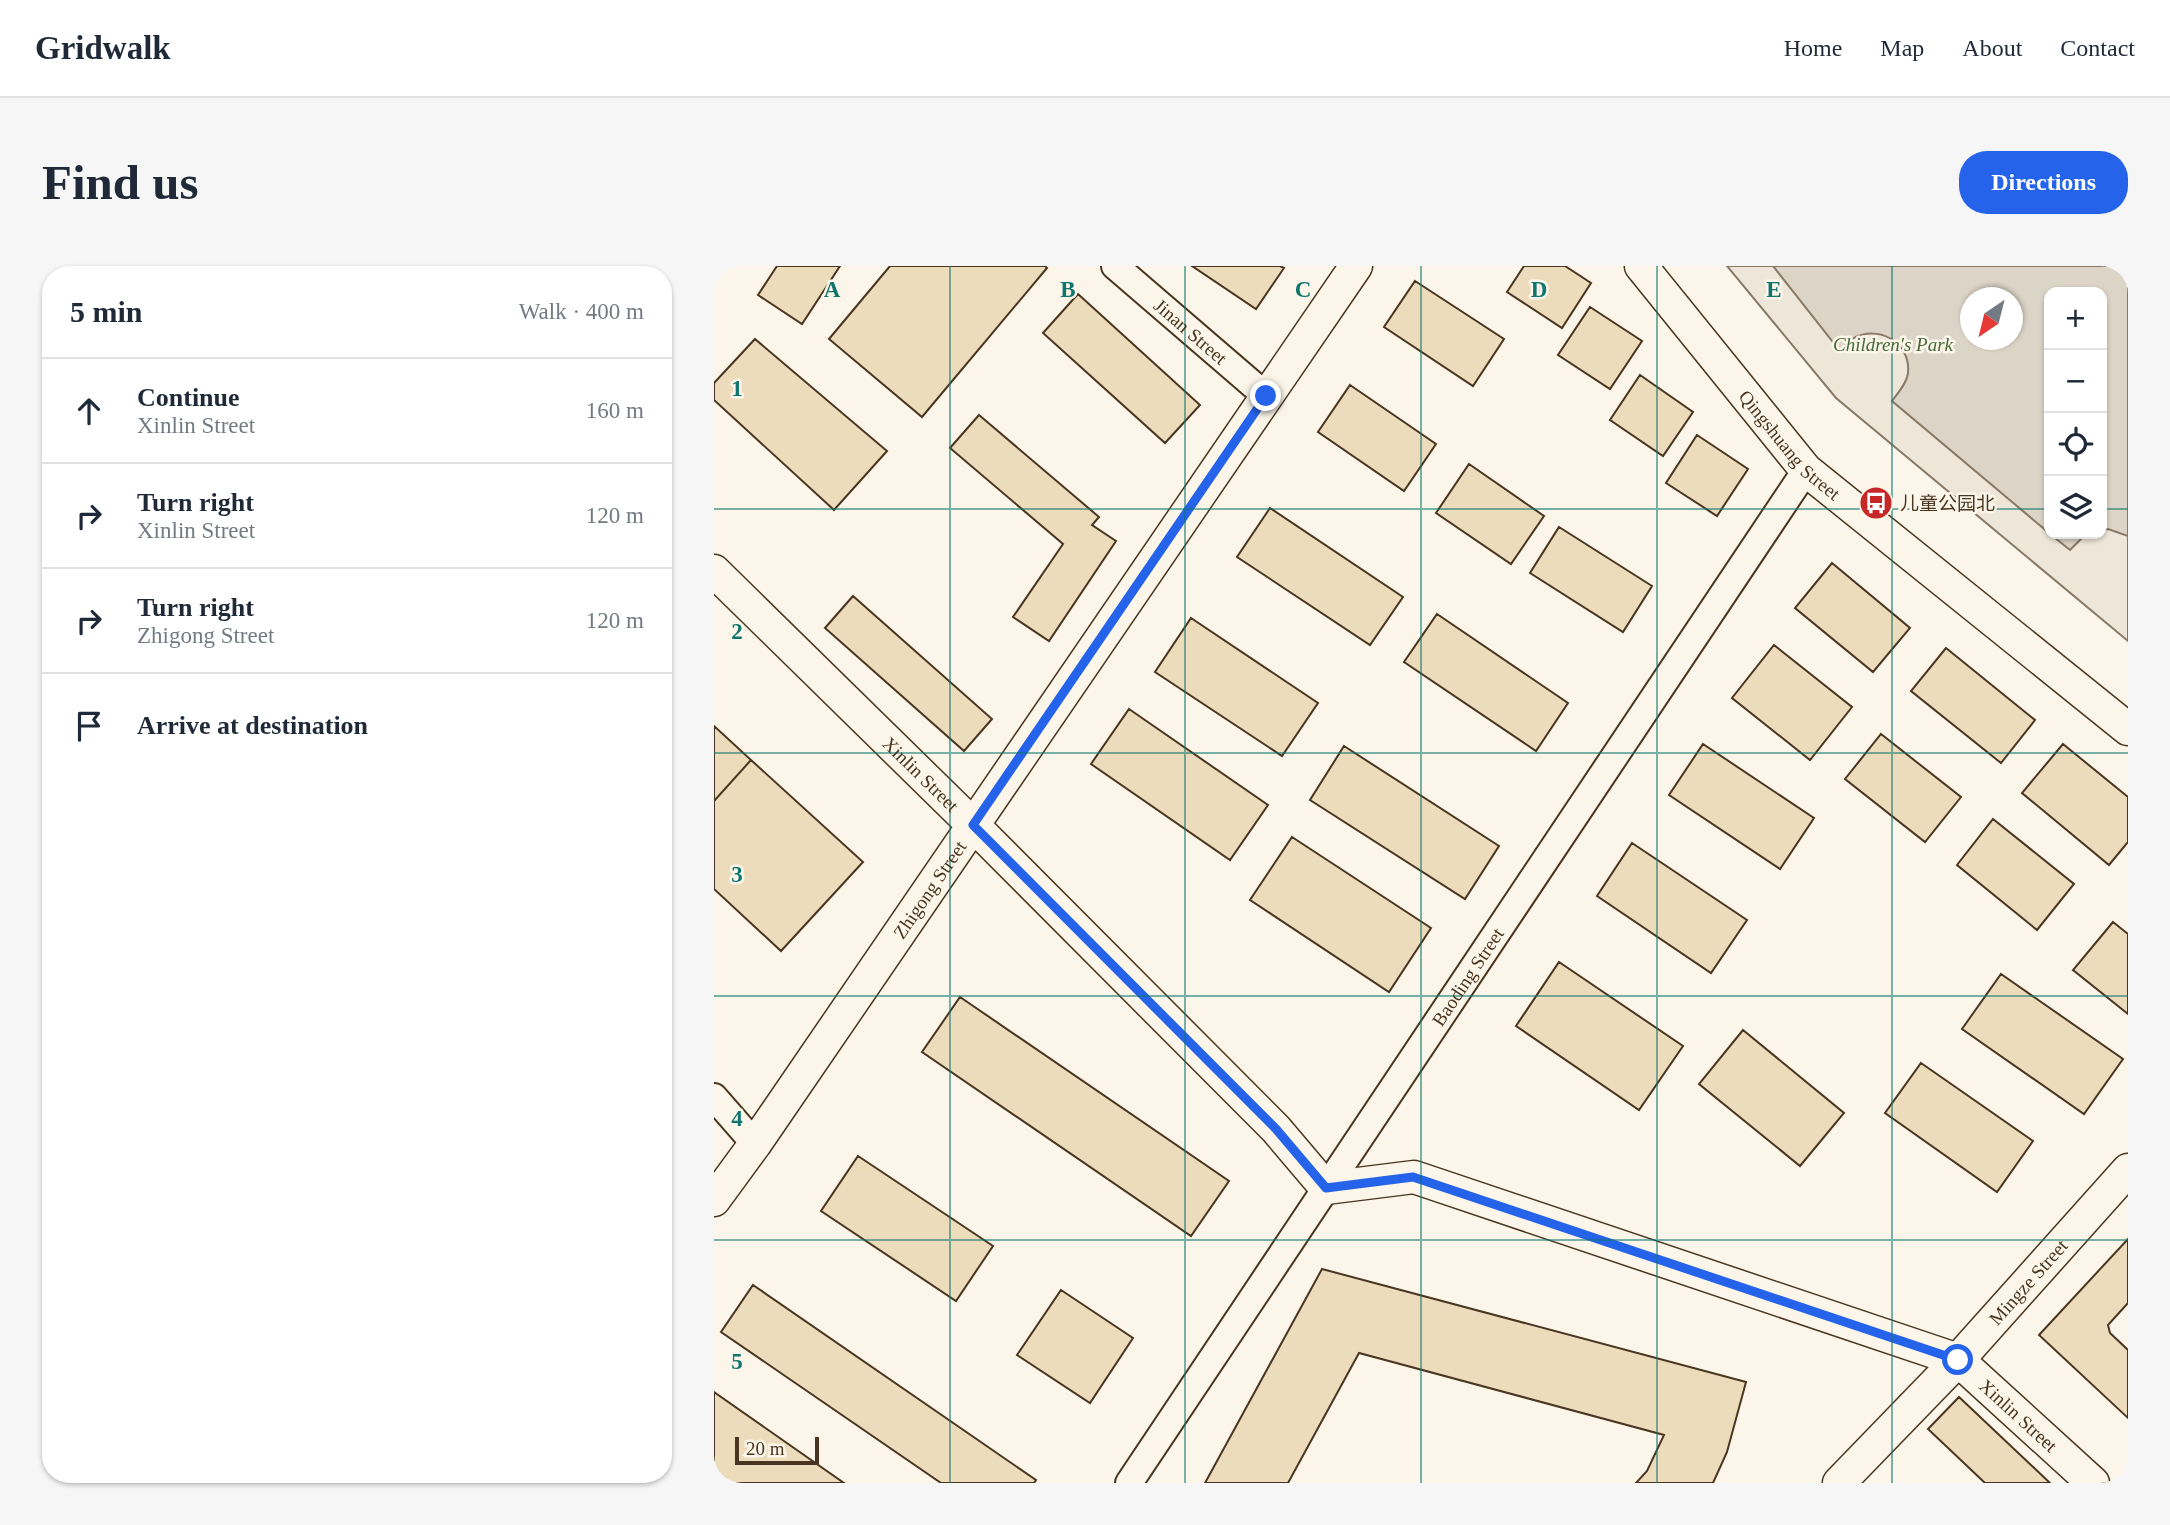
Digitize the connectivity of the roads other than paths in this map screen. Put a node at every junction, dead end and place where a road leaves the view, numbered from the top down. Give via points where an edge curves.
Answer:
1 (1115, 266) edge
2 (1356, 266) edge
3 (1641, 266) edge
4 (1266, 396) junction
5 (1806, 470) junction
6 (714, 571) edge
7 (2128, 729) edge
8 (973, 825) junction
9 (714, 1097) edge
10 (755, 1144) junction
11 (2128, 1170) edge
12 (1326, 1188) junction
13 (714, 1200) edge
14 (1958, 1360) junction
15 (1129, 1483) edge
16 (1839, 1483) edge
17 (2092, 1483) edge

1 - 4 street, Jinan Street
2 - 4 street, Zhigong Street
3 - 5 street, Qingshuang Street
4 - 8 street, Zhigong Street
5 - 7 street, Qingshuang Street
5 - 12 street, Baoding Street
6 - 8 street, Xinlin Street
8 - 10 street, Zhigong Street
8 - 12 street, Xinlin Street via 1276,1129
9 - 10 street
10 - 13 street, Zhigong Street
11 - 14 street, Mingze Street
12 - 14 street, Xinlin Street via 1413,1177
12 - 15 street, Baoding Street
14 - 16 street, Mingze Street
14 - 17 street, Xinlin Street

